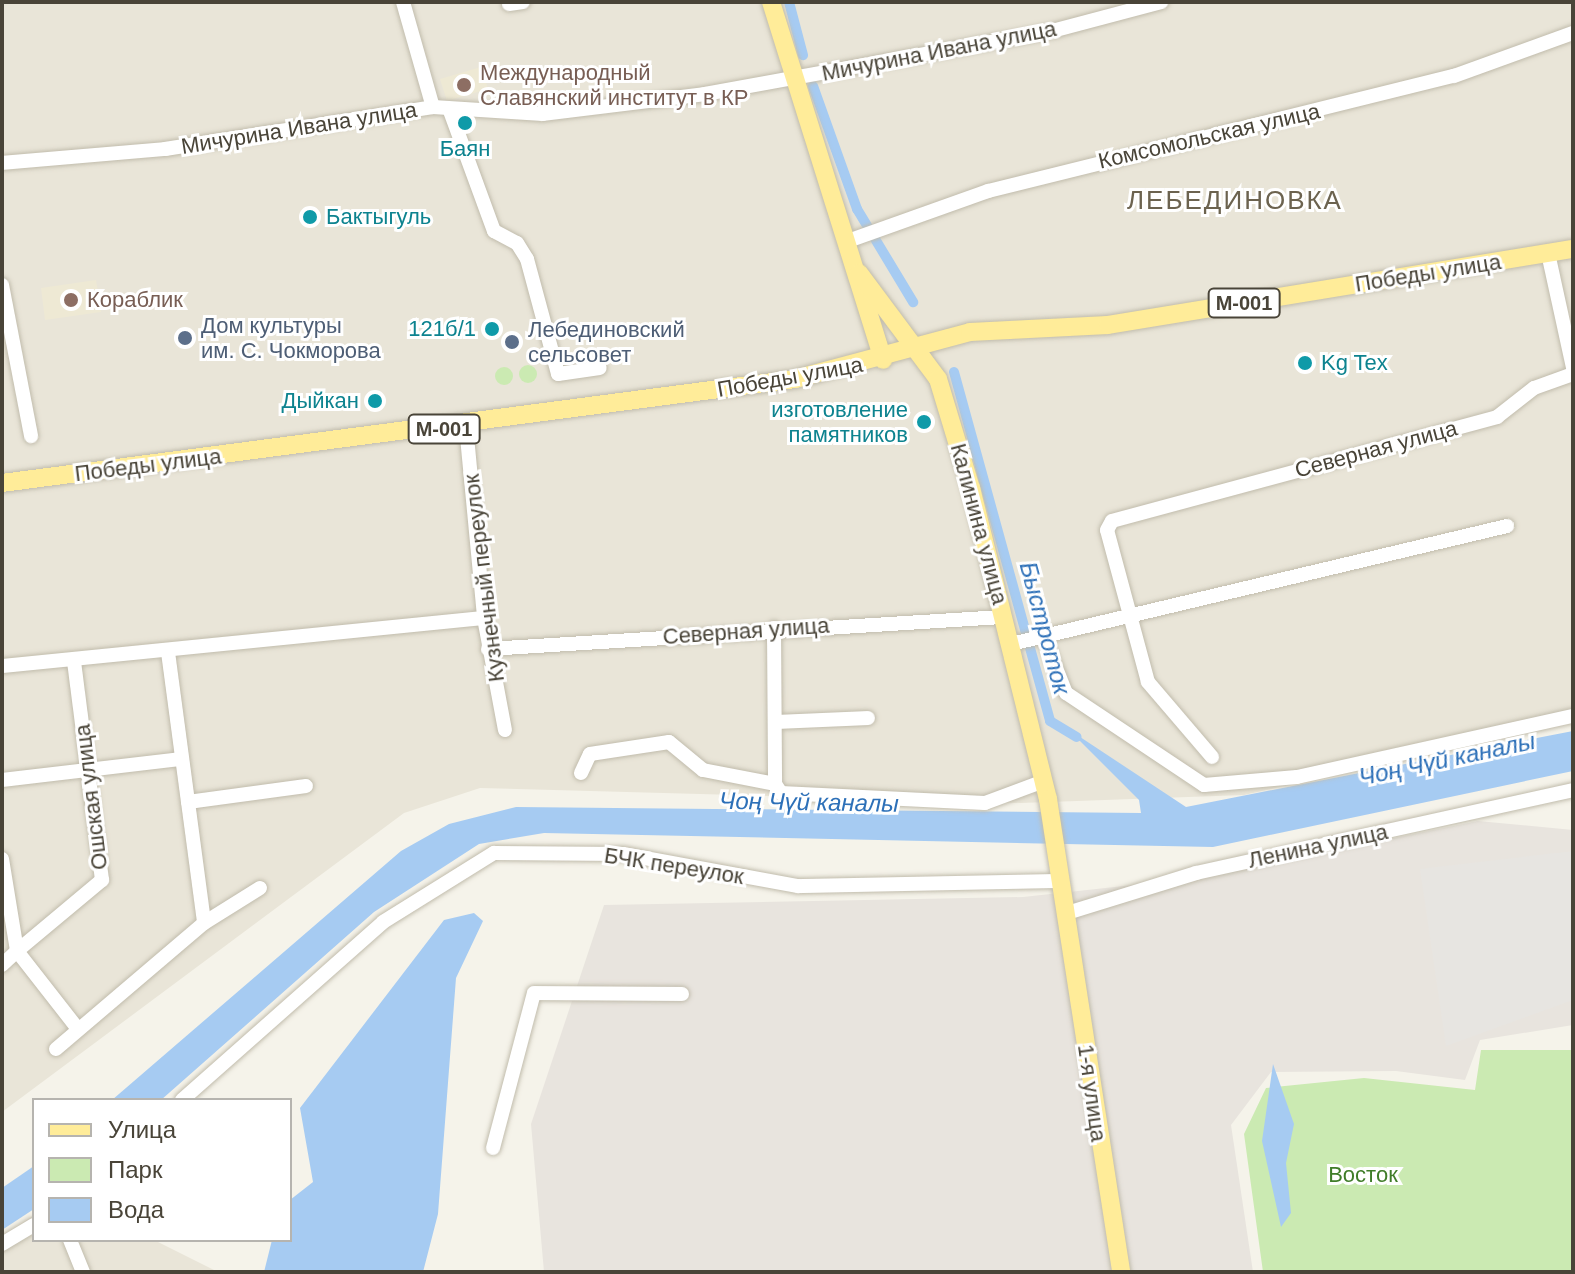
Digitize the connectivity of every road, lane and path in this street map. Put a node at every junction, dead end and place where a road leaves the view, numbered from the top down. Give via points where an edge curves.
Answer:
1 (403, 2) edge
2 (771, 2) edge
3 (1161, 2) edge
4 (1573, 33) edge
5 (794, 78) junction
6 (433, 107) junction
7 (450, 111) junction
8 (2, 163) edge
9 (845, 242) junction
10 (1573, 249) edge
11 (1548, 253) junction
12 (859, 273) junction
13 (2, 285) edge
14 (915, 350) junction
15 (883, 360) junction
16 (600, 368) dead end
17 (1573, 368) edge
18 (1573, 374) edge
19 (466, 426) junction
20 (31, 436) dead end
21 (2, 483) edge
22 (1507, 526) dead end
23 (1003, 617) junction
24 (484, 618) junction
25 (1128, 618) junction
26 (774, 628) junction
27 (1030, 641) junction
28 (488, 649) junction
29 (168, 652) junction
30 (74, 660) junction
31 (2, 666) edge
32 (1573, 716) edge
33 (868, 718) dead end
34 (777, 722) junction
35 (505, 730) dead end
36 (1212, 757) dead end
37 (182, 759) junction
38 (89, 771) junction
39 (581, 773) dead end
40 (2, 780) edge
41 (775, 784) junction
42 (306, 786) dead end
43 (1046, 790) junction
44 (1573, 790) edge
45 (188, 802) junction
46 (2, 859) edge
47 (1058, 861) joint
48 (1062, 881) junction
49 (260, 888) dead end
50 (1067, 913) junction
51 (204, 923) junction
52 (22, 950) junction
53 (2, 965) edge
54 (682, 994) dead end
55 (78, 1029) junction
56 (56, 1049) dead end
57 (184, 1098) edge
58 (493, 1148) dead end
59 (32, 1226) edge
60 (71, 1242) edge
61 (2, 1244) edge
62 (83, 1272) edge
63 (1121, 1272) edge

1 - 6 street
2 - 5 main road, Калинина улица
3 - 5 street, Мичурина Ивана улица via 1056,30
4 - 9 street, Комсомольская улица via 1454,76 988,191
5 - 7 street, Мичурина Ивана улица via 543,114
5 - 9 main road, Калинина улица
6 - 7 street, Мичурина Ивана улица
6 - 8 street, Мичурина Ивана улица via 165,149
7 - 16 street via 497,236 517,243 527,259 558,374
9 - 12 main road, Калинина улица
10 - 11 main road, Победы улица / М-001
11 - 14 main road, Победы улица / М-001 via 1108,325 970,332
11 - 17 street
12 - 14 main road, Калинина улица
12 - 15 main road, Калинина улица
13 - 20 street
14 - 15 main road, Победы улица / М-001
14 - 23 main road, Калинина улица via 938,379 950,415
15 - 19 main road, Победы улица / М-001
18 - 25 street, Северная улица via 1534,388 1497,417 1122,518 1107,530
19 - 21 main road, Победы улица / М-001
19 - 24 street, Кузнечный переулок
22 - 25 street
23 - 26 street, Северная улица
23 - 27 main road, Калинина улица
24 - 28 street, Кузнечный переулок
24 - 29 street
25 - 27 street
25 - 36 street via 1148,682
26 - 28 street, Северная улица
26 - 34 street
27 - 32 street via 1066,693 1204,785 1297,777
27 - 43 main road, Калинина улица
28 - 35 street, Кузнечный переулок
29 - 30 street
29 - 37 street
30 - 31 street
30 - 38 street, Ошская улица
33 - 34 street
34 - 41 street
37 - 38 street
37 - 45 street
38 - 40 street
38 - 52 street, Ошская улица via 102,880
39 - 41 street via 590,754 669,742 703,770
41 - 43 street via 781,793 985,803
42 - 45 street
43 - 47 main road, Калинина улица
44 - 50 street, Ленина улица via 1196,873
45 - 51 street
46 - 52 street
47 - 48 main road, 1-я улица
48 - 50 main road, 1-я улица
48 - 57 street, БЧК переулок via 798,886 623,854 494,853 383,922
49 - 51 street
50 - 63 main road, 1-я улица
51 - 55 street
52 - 53 street, Ошская улица
52 - 55 street
54 - 58 street via 534,993
55 - 56 street
59 - 61 street
60 - 62 street

